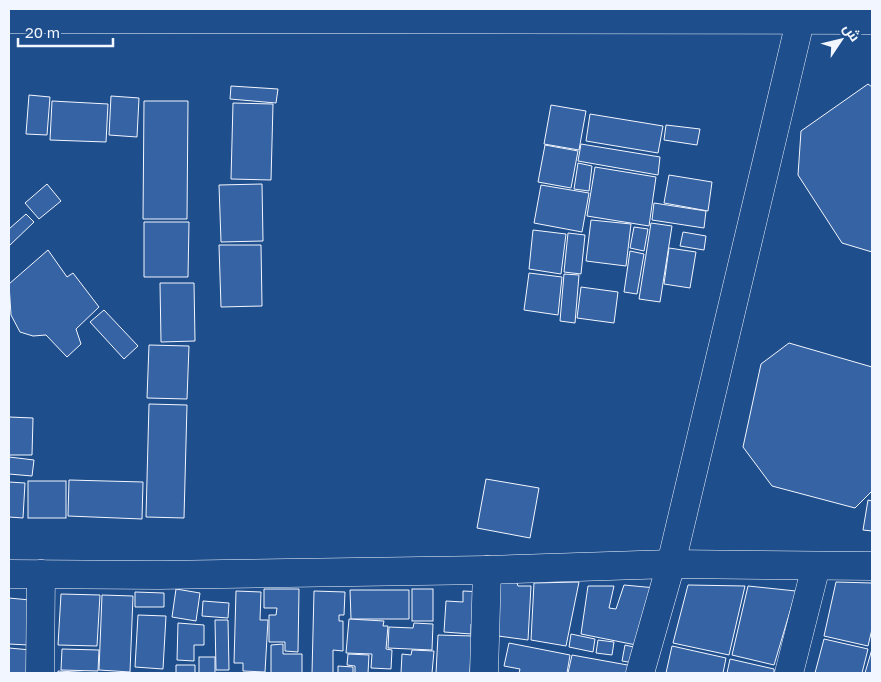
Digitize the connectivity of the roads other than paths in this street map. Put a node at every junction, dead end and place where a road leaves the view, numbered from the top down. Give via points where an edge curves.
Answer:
1 (802, 14) edge
2 (218, 15) edge
3 (9, 19) edge
4 (872, 20) edge
5 (671, 564) junction
6 (816, 566) junction
7 (872, 566) edge
8 (487, 570) junction
9 (9, 574) edge
10 (41, 574) junction
11 (40, 673) edge
12 (484, 673) edge
13 (640, 673) edge
14 (788, 673) edge

1 - 2 street
1 - 4 street
1 - 5 street
2 - 3 street
5 - 6 street
5 - 8 street
5 - 13 street
6 - 7 street
6 - 14 street
8 - 10 street
8 - 12 street
9 - 10 street
10 - 11 street

